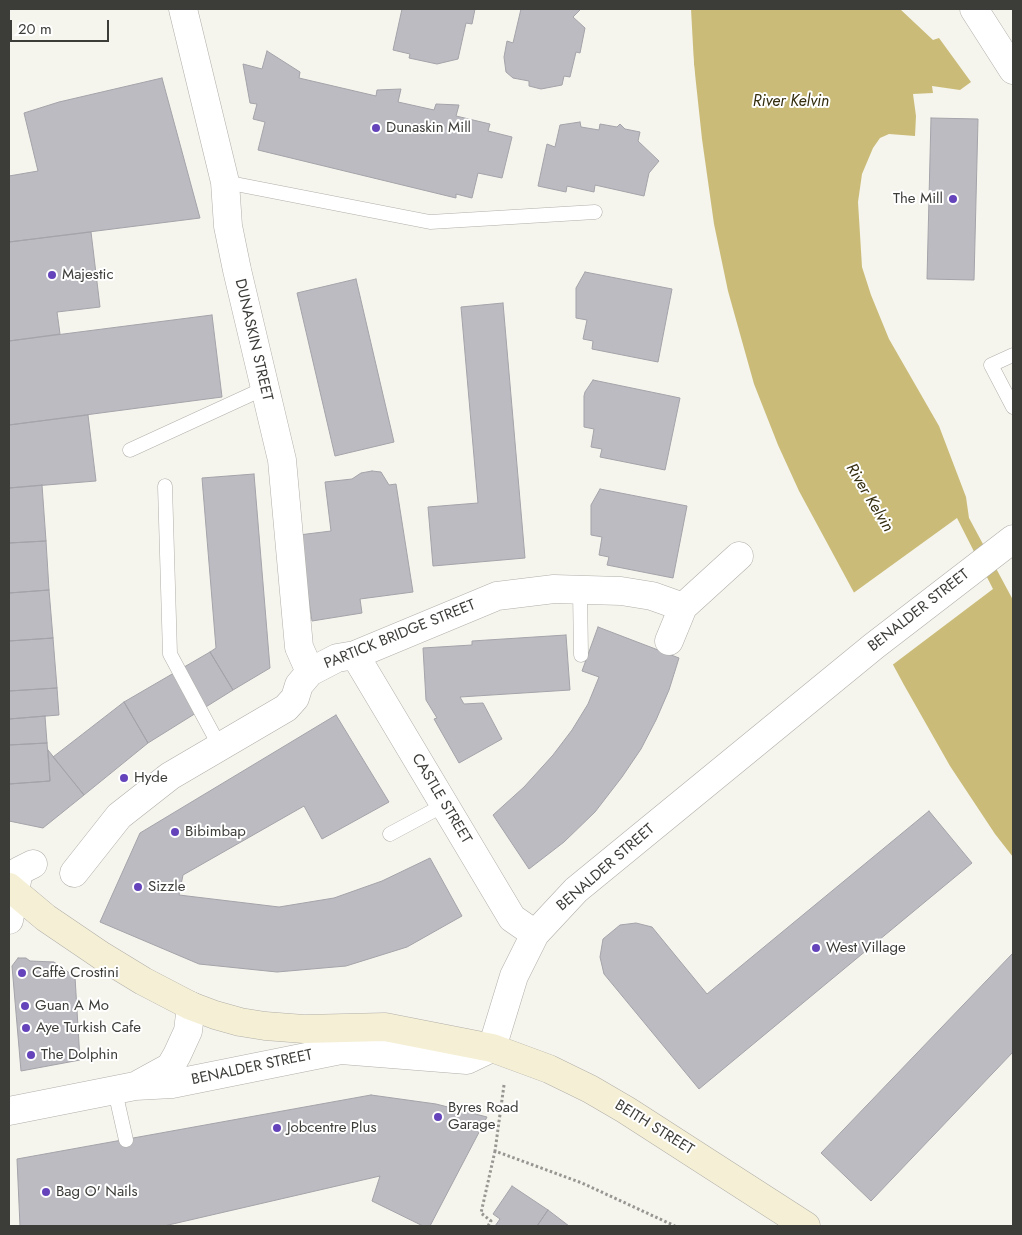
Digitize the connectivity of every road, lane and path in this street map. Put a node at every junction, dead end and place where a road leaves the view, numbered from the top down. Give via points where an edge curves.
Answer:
1 (183, 9) edge
2 (974, 9) edge
3 (1013, 70) edge
4 (225, 182) junction
5 (595, 212) dead end
6 (1013, 355) edge
7 (265, 388) junction
8 (1013, 407) edge
9 (130, 450) dead end
10 (165, 486) dead end
11 (1013, 539) edge
12 (739, 556) dead end
13 (580, 591) junction
14 (682, 607) junction
15 (670, 641) dead end
16 (355, 655) junction
17 (582, 655) dead end
18 (310, 672) junction
19 (220, 747) junction
20 (444, 804) junction
21 (390, 834) dead end
22 (33, 864) dead end
23 (74, 872) dead end
24 (12, 890) edge
25 (9, 920) edge
26 (535, 934) junction
27 (191, 1006) junction
28 (500, 1051) junction
29 (125, 1088) junction
30 (9, 1111) edge
31 (126, 1140) dead end
32 (495, 1151) junction
33 (488, 1226) edge
34 (675, 1226) edge
35 (806, 1226) edge

1 - 4 street, DUNASKIN STREET
2 - 3 street
4 - 5 lane via 430,222
4 - 7 street, DUNASKIN STREET via 233,252
6 - 8 lane via 992,365
7 - 9 lane
7 - 18 street, DUNASKIN STREET via 282,460 299,647
10 - 19 lane via 170,654
11 - 26 street, BENALDER STREET via 874,646 576,890
12 - 14 street
13 - 14 street, PARTICK BRIDGE STREET via 621,591 652,596
13 - 16 street, PARTICK BRIDGE STREET via 554,589 497,596
13 - 17 lane
14 - 15 street
16 - 18 street, PARTICK BRIDGE STREET via 337,658
16 - 20 street, CASTLE STREET
18 - 19 street, PARTICK BRIDGE STREET via 286,708
19 - 23 street, PARTICK BRIDGE STREET via 170,776 119,816
20 - 21 lane
20 - 26 street, CASTLE STREET via 512,918
22 - 24 street via 19,871
24 - 25 street
24 - 27 main road, BEITH STREET via 102,956
26 - 28 street, BENALDER STREET via 514,976
27 - 28 main road, BEITH STREET via 240,1022 266,1026 304,1029 385,1027
27 - 29 street, BENALDER STREET via 188,1030 170,1067
28 - 29 street, BENALDER STREET via 467,1060 341,1050 172,1084
28 - 32 path
28 - 35 main road, BEITH STREET via 590,1089
29 - 30 street, BENALDER STREET
29 - 31 lane
32 - 33 path via 481,1213 492,1221
32 - 34 path via 582,1183

